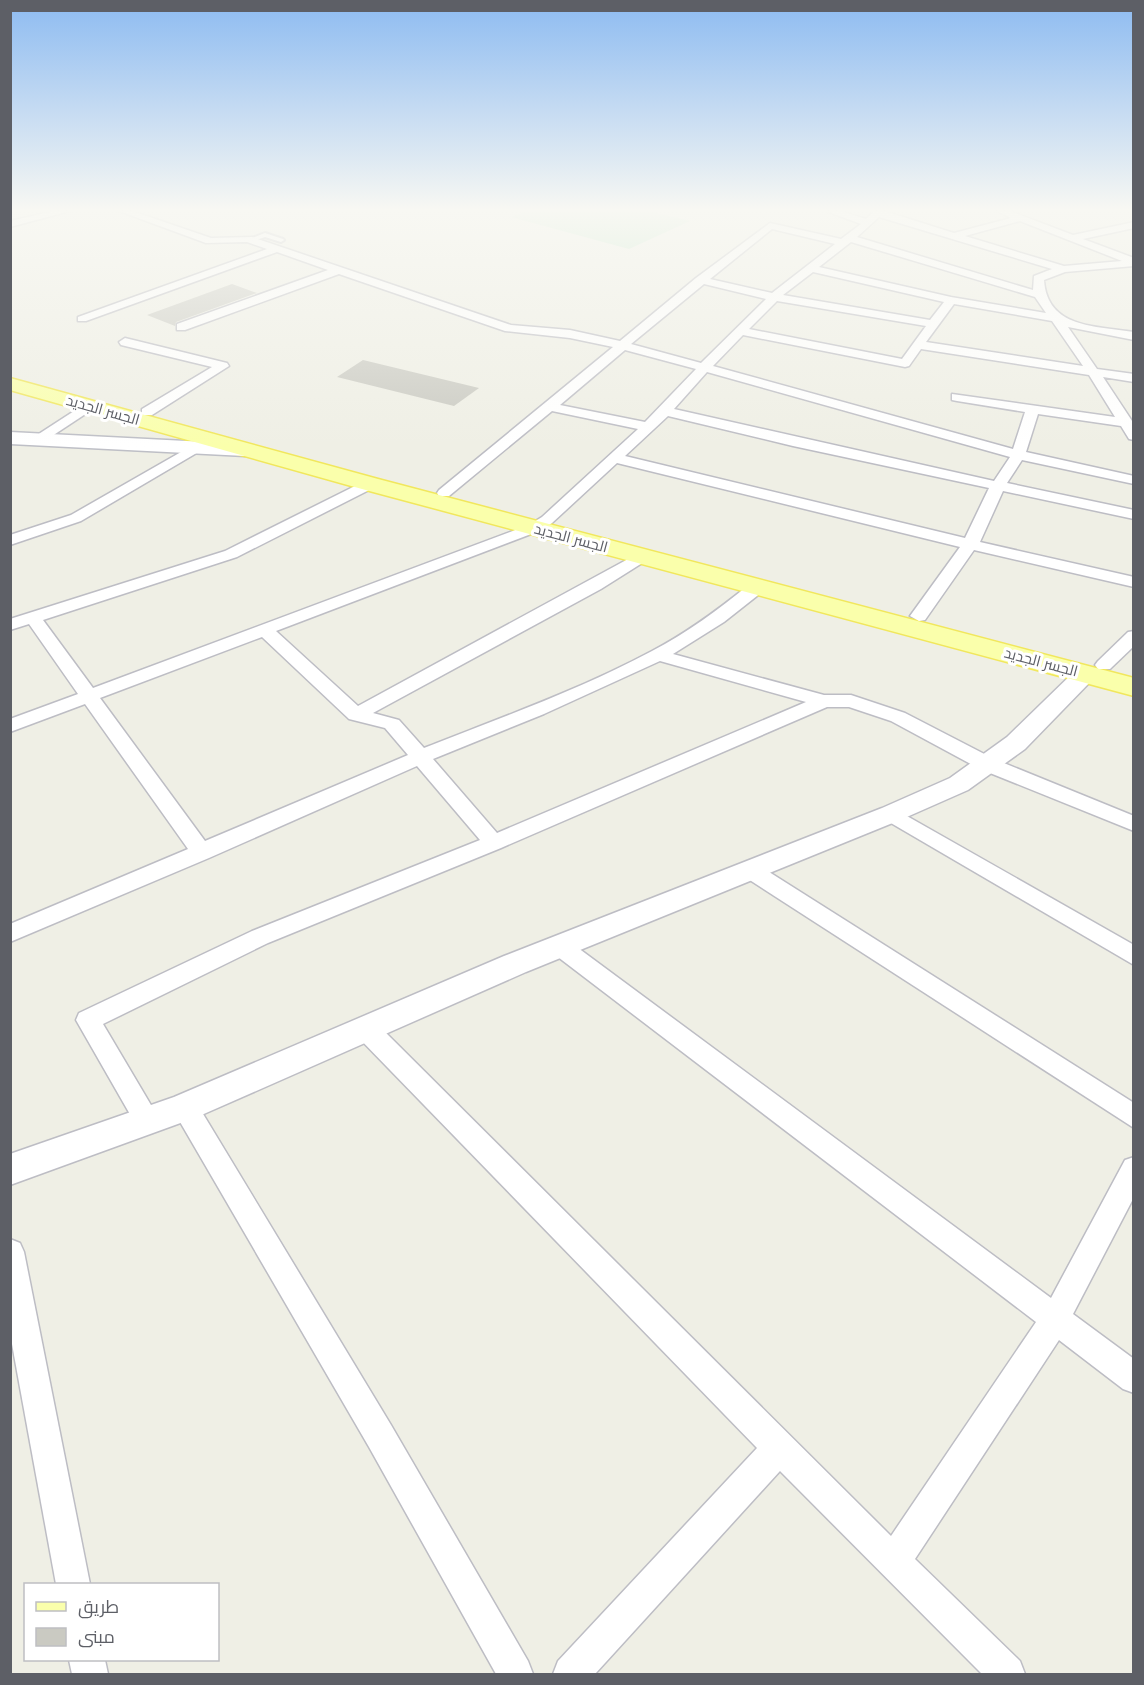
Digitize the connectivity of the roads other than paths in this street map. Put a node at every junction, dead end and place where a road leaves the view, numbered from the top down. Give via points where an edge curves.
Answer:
1 (160, 290) edge
2 (284, 290) edge
3 (393, 290) edge
4 (689, 290) edge
5 (742, 290) edge
6 (783, 290) edge
7 (906, 290) edge
8 (1020, 290) edge
9 (1039, 290) edge
10 (1039, 295) junction
11 (774, 297) junction
12 (951, 300) junction
13 (1054, 318) junction
14 (82, 319) dead end
15 (933, 324) junction
16 (181, 327) dead end
17 (741, 331) junction
18 (1134, 336) edge
19 (125, 342) dead end
20 (919, 345) junction
21 (624, 346) junction
22 (704, 367) junction
23 (1094, 373) junction
24 (10, 374) edge
25 (1134, 378) edge
26 (10, 384) edge
27 (957, 397) dead end
28 (88, 406) junction
29 (552, 407) junction
30 (1032, 409) junction
31 (665, 411) junction
32 (147, 412) junction
33 (648, 427) junction
34 (1131, 431) edge
35 (10, 438) edge
36 (38, 440) junction
37 (195, 448) junction
38 (245, 450) junction
39 (1018, 454) junction
40 (615, 458) junction
41 (1134, 480) edge
42 (370, 484) junction
43 (998, 486) junction
44 (444, 493) junction
45 (1134, 515) edge
46 (541, 524) junction
47 (10, 540) edge
48 (971, 543) junction
49 (641, 557) junction
50 (1134, 582) edge
51 (756, 588) junction
52 (919, 616) junction
53 (33, 618) junction
54 (10, 625) edge
55 (266, 631) junction
56 (1134, 636) edge
57 (658, 655) junction
58 (1094, 669) junction
59 (1134, 673) edge
60 (1134, 687) edge
61 (90, 697) junction
62 (824, 701) junction
63 (356, 715) junction
64 (10, 726) edge
65 (420, 757) junction
66 (987, 764) junction
67 (891, 814) junction
68 (1134, 824) edge
69 (494, 843) junction
70 (202, 853) junction
71 (750, 870) junction
72 (10, 934) edge
73 (561, 948) junction
74 (1134, 956) edge
75 (365, 1028) junction
76 (185, 1107) junction
77 (1134, 1117) edge
78 (148, 1122) junction
79 (1134, 1169) edge
80 (10, 1170) edge
81 (10, 1252) edge
82 (1055, 1320) junction
83 (1134, 1378) edge
84 (779, 1448) junction
85 (894, 1561) junction
86 (73, 1583) edge
87 (515, 1674) edge
88 (571, 1674) edge
89 (1007, 1674) edge

1 - 14 street
2 - 16 street
3 - 21 street via 509,328 570,334
4 - 21 street
5 - 11 street
6 - 11 street
7 - 12 street
8 - 10 street
9 - 10 street
10 - 13 street
11 - 15 street
11 - 17 street
12 - 13 street
12 - 15 street
13 - 18 street via 1078,327
13 - 23 street
15 - 20 street
17 - 20 street via 896,363 908,361
17 - 22 street
19 - 32 street via 223,366
20 - 23 street
21 - 22 street
21 - 29 street
22 - 31 street
22 - 39 street
23 - 25 street
23 - 34 street
24 - 32 main road, الجسر الجديد
26 - 28 main road, الجسر الجديد
27 - 30 street
28 - 36 street
28 - 38 main road, الجسر الجديد
29 - 33 street
29 - 44 street
30 - 34 street
30 - 39 street
31 - 33 street
31 - 43 street
32 - 44 main road, الجسر الجديد
33 - 40 street
35 - 36 main road
36 - 37 main road
37 - 38 main road
37 - 47 street via 76,518
38 - 42 main road, الجسر الجديد
39 - 41 street
39 - 43 street
40 - 46 street
40 - 48 street
42 - 46 main road, الجسر الجديد
42 - 53 street via 231,554
43 - 45 street
43 - 48 street
44 - 46 main road, الجسر الجديد
46 - 49 main road, الجسر الجديد
46 - 52 main road, الجسر الجديد
46 - 55 street
48 - 50 street
48 - 52 street
49 - 51 main road, الجسر الجديد
49 - 63 street via 585,592
51 - 57 street via 718,618
51 - 58 main road, الجسر الجديد
52 - 58 main road, الجسر الجديد
53 - 54 street
53 - 61 street
55 - 61 street
55 - 63 street
56 - 58 street
57 - 62 street
57 - 65 street
58 - 59 main road, الجسر الجديد
58 - 60 main road, الجسر الجديد
58 - 66 street via 1016,744
61 - 64 street
61 - 70 street
62 - 66 street via 851,701 898,717
62 - 69 street
63 - 65 street via 392,724
65 - 69 street
65 - 70 street
66 - 67 street via 959,784
66 - 68 street
67 - 71 street
67 - 74 street
69 - 78 street via 261,937 88,1020
70 - 72 street
71 - 73 street
71 - 77 street
73 - 75 street
73 - 82 street
75 - 76 street
75 - 84 street
76 - 78 street
76 - 87 street via 380,1436
78 - 80 street
79 - 82 street
81 - 86 street
82 - 83 street
82 - 85 street
84 - 85 street
84 - 88 street
85 - 89 street

